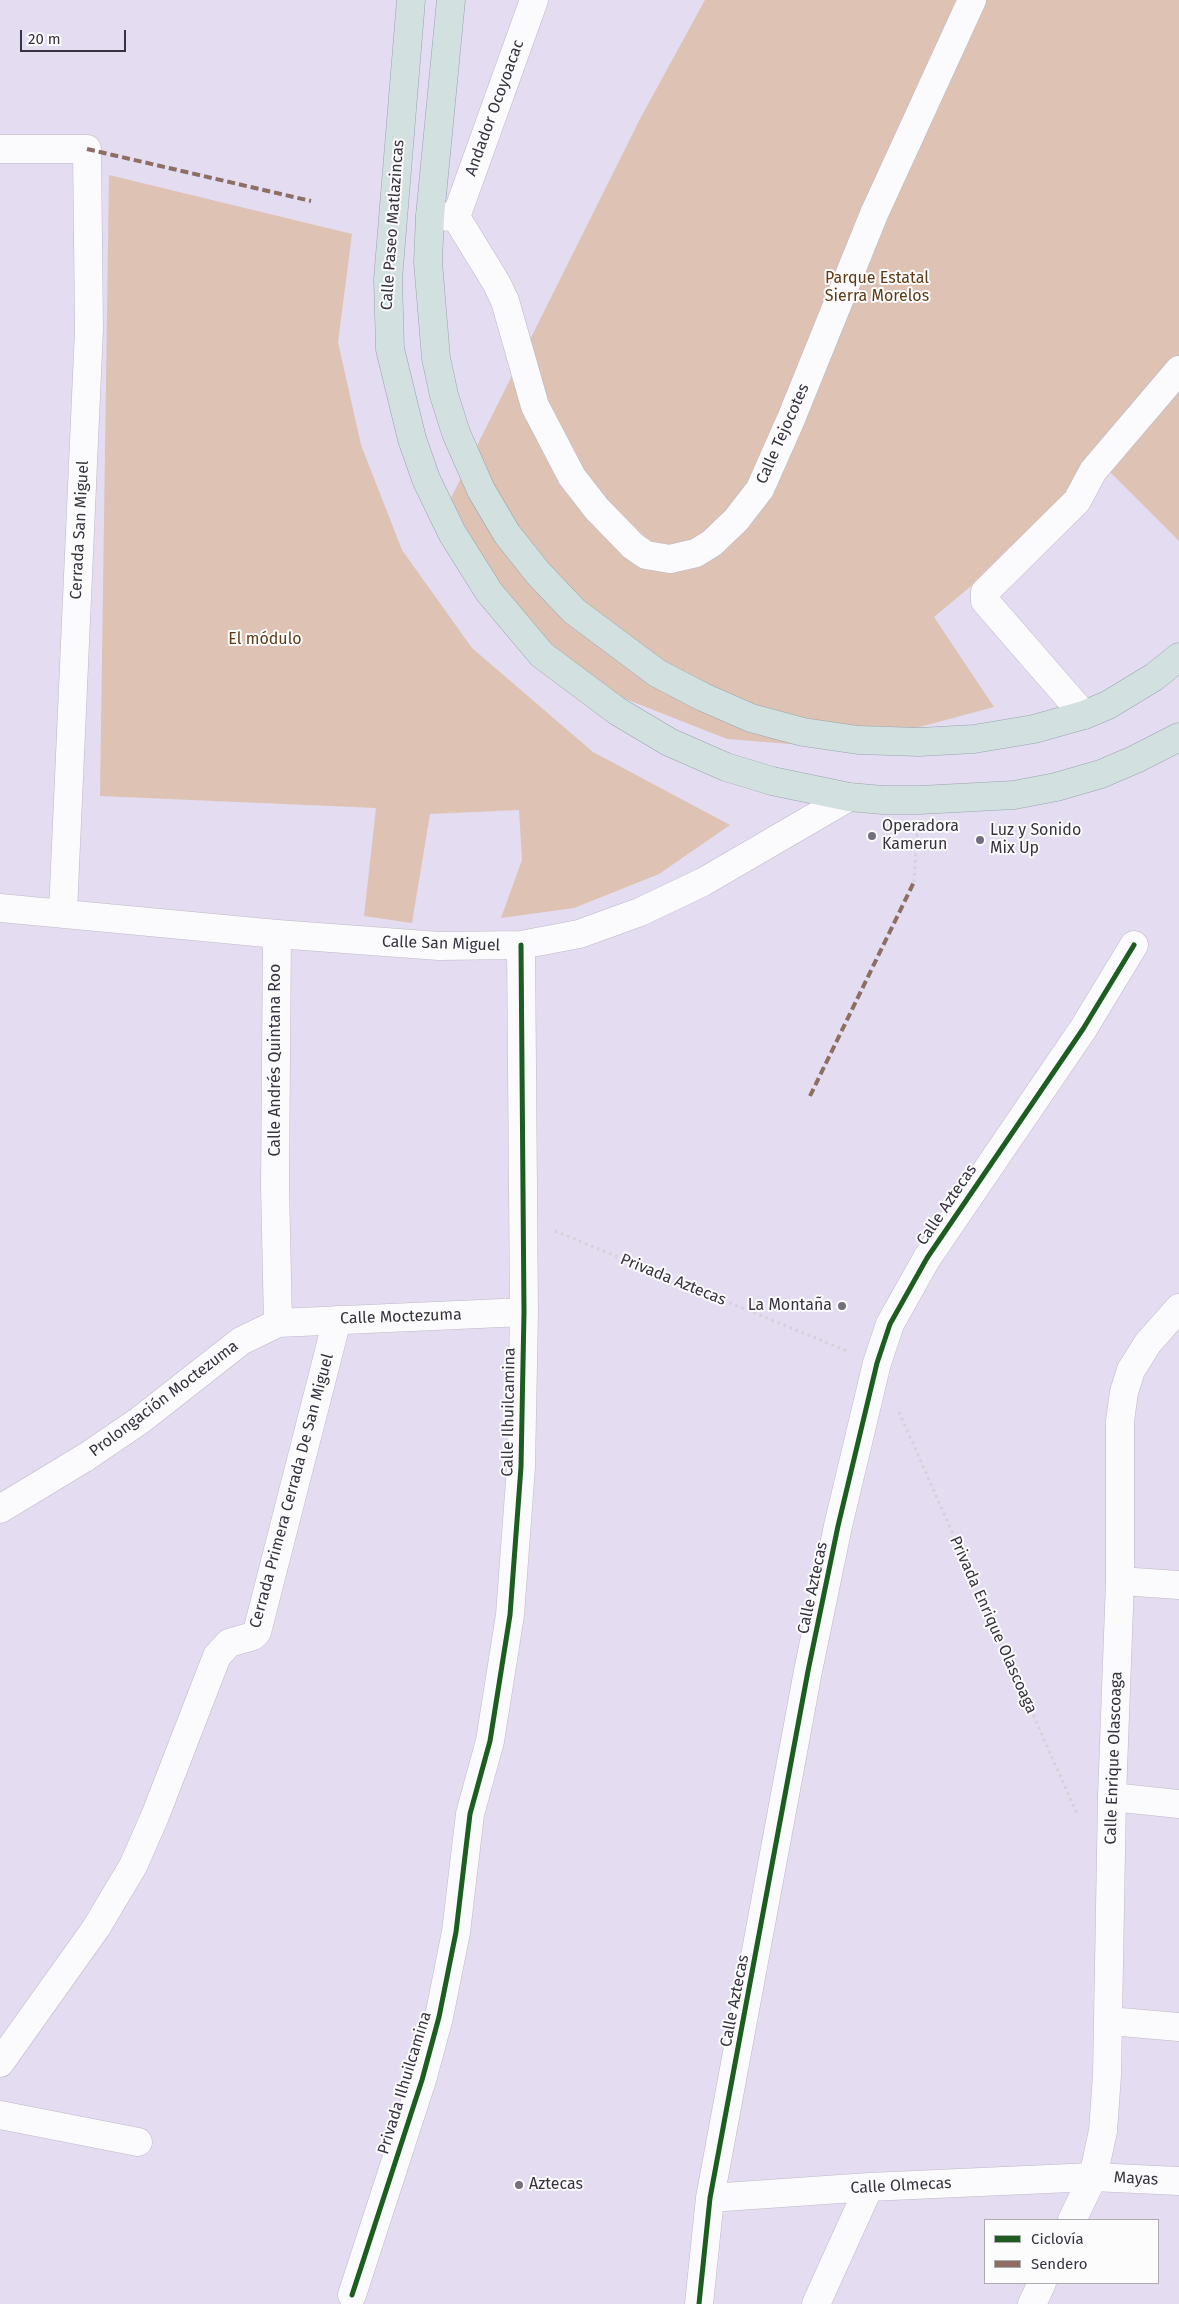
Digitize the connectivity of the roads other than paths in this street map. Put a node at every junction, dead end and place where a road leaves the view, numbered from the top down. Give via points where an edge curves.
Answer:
1 (411, 0) edge
2 (451, 0) edge
3 (534, 0) edge
4 (972, 0) edge
5 (0, 149) edge
6 (443, 216) junction
7 (1179, 370) edge
8 (1179, 657) edge
9 (1084, 715) junction
10 (1179, 737) edge
11 (849, 797) junction
12 (0, 908) edge
13 (63, 912) junction
14 (277, 934) junction
15 (521, 945) junction
16 (1134, 945) dead end
17 (1179, 1308) edge
18 (524, 1312) junction
19 (337, 1320) junction
20 (278, 1323) junction
21 (0, 1509) edge
22 (1120, 1581) junction
23 (1179, 1585) edge
24 (1112, 1797) junction
25 (1179, 1804) edge
26 (461, 1874) joint
27 (1109, 2021) junction
28 (1179, 2026) edge
29 (0, 2063) edge
30 (0, 2115) edge
31 (138, 2142) dead end
32 (1093, 2177) junction
33 (1179, 2182) edge
34 (869, 2187) junction
35 (710, 2198) junction
36 (1072, 2219) edge
37 (1042, 2284) edge
38 (352, 2295) dead end
39 (699, 2304) edge
40 (816, 2304) edge
41 (1032, 2304) edge

1 - 11 highway, Calle Paseo Matlazincas via 387,316 390,349 412,439 426,479 452,533 489,592 542,654 617,711 669,742 726,767 772,782
2 - 6 highway
3 - 6 street, Andador Ocoyoacac
4 - 6 street, Calle Tejocotes via 874,214 760,489 736,520 696,553 670,560 646,555 597,509 572,477 535,406 505,301 497,284
5 - 13 street, Cerrada San Miguel via 87,149 89,329
6 - 9 highway via 428,262 436,358 456,433 481,490 508,534 538,573 574,611 611,640 657,673 703,697 751,718 803,732 858,740 919,742 974,739 1034,729
7 - 9 street via 1092,471 1077,501 985,592 985,601
8 - 9 highway via 1154,677 1108,705
10 - 11 highway, Calle Paseo Matlazincas via 1101,774 1014,795 920,800
11 - 15 street, Calle San Miguel via 702,882 640,912 579,934
12 - 13 street, Calle San Miguel
13 - 14 street, Calle San Miguel
14 - 15 street, Calle San Miguel via 439,946
14 - 20 street, Calle Andrés Quintana Roo via 275,1186
15 - 18 street, Calle Ilhuilcamina
16 - 35 street, Calle Aztecas via 1083,1029 927,1258 890,1324 877,1363 838,1526 808,1671
17 - 22 street, Calle Enrique Olascoaga via 1148,1343 1124,1392 1120,1422
18 - 19 street, Calle Moctezuma
18 - 26 street, Calle Ilhuilcamina via 521,1467 510,1615 490,1741 470,1814
19 - 20 street, Calle Moctezuma
19 - 29 street, Cerrada Primera Cerrada De San Miguel via 257,1632 229,1643 217,1656 133,1866 96,1928
20 - 21 street, Prolongación Moctezuma via 241,1341 139,1421
22 - 23 street
22 - 24 street, Calle Enrique Olascoaga
24 - 25 street
24 - 27 street, Calle Enrique Olascoaga
26 - 38 street, Privada Ilhuilcamina via 456,1932 439,2017 422,2080
27 - 28 street
27 - 32 street, Calle Enrique Olascoaga via 1103,2131
30 - 31 street
32 - 33 street, Mayas
32 - 34 street, Calle Olmecas
32 - 36 street, Calle Enrique Olascoaga
34 - 35 street, Calle Olmecas
34 - 40 street
35 - 39 street, Calle Aztecas
37 - 41 street

